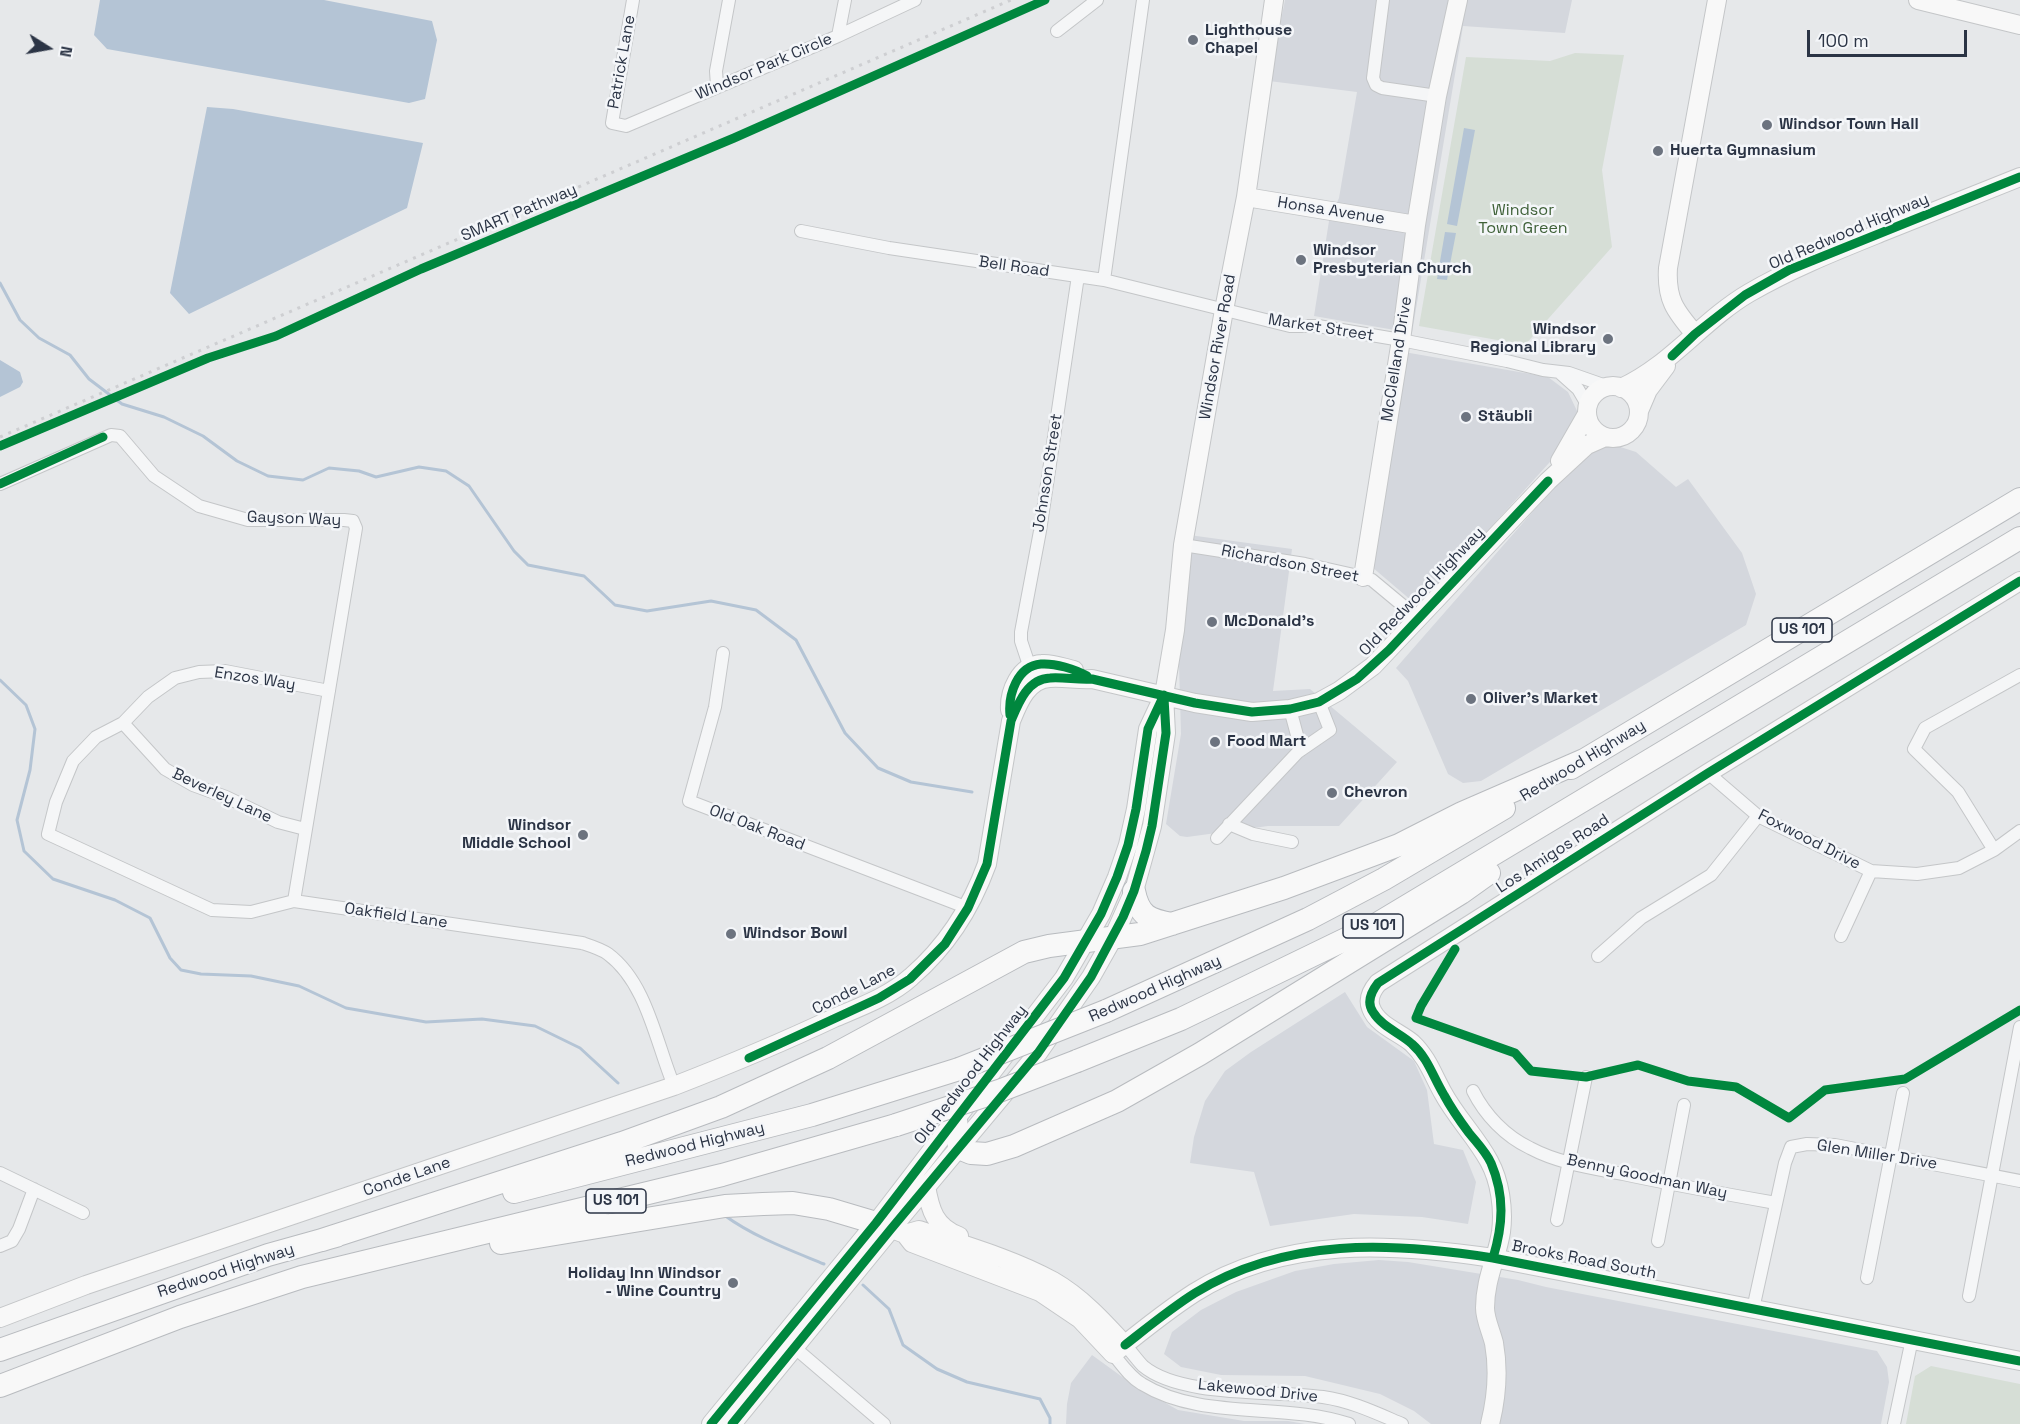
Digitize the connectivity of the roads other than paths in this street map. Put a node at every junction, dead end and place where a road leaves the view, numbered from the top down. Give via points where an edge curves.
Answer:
1 (633, 0) edge
2 (729, 0) edge
3 (845, 0) edge
4 (915, 0) edge
5 (1097, 0) edge
6 (1143, 0) edge
7 (1274, 0) edge
8 (1383, 0) edge
9 (1458, 0) edge
10 (1717, 0) edge
11 (1918, 0) edge
12 (1939, 3) edge
13 (2020, 25) edge
14 (1057, 31) dead end
15 (838, 36) junction
16 (717, 86) junction
17 (1437, 96) junction
18 (612, 123) joint
19 (2020, 177) edge
20 (1246, 197) junction
21 (1416, 225) junction
22 (801, 231) dead end
23 (1078, 276) junction
24 (1104, 280) junction
25 (1224, 310) junction
26 (1695, 334) junction
27 (1401, 340) junction
28 (1672, 356) junction
29 (1558, 371) junction
30 (1615, 387) junction
31 (1588, 410) junction
32 (1639, 411) junction
33 (1605, 437) junction
34 (1548, 481) junction
35 (0, 484) edge
36 (2020, 499) edge
37 (2020, 538) edge
38 (1183, 545) junction
39 (1363, 577) junction
40 (2020, 580) edge
41 (1419, 619) junction
42 (723, 653) dead end
43 (1030, 668) junction
44 (2020, 675) edge
45 (1092, 679) junction
46 (329, 691) junction
47 (1164, 695) junction
48 (1319, 702) junction
49 (1290, 710) junction
50 (1011, 721) junction
51 (123, 723) junction
52 (1301, 750) junction
53 (1584, 760) junction
54 (1708, 773) junction
55 (1596, 794) junction
56 (1758, 816) junction
57 (1229, 824) junction
58 (305, 829) junction
59 (2020, 831) edge
60 (48, 834) joint
61 (1217, 838) dead end
62 (1292, 843) dead end
63 (1994, 850) junction
64 (1871, 871) junction
65 (1134, 891) junction
66 (294, 901) junction
67 (968, 908) junction
68 (1172, 924) junction
69 (1841, 936) dead end
70 (1113, 938) junction
71 (1086, 942) junction
72 (1598, 956) dead end
73 (2020, 1027) edge
74 (1586, 1077) dead end
75 (674, 1086) junction
76 (1473, 1091) dead end
77 (1903, 1093) dead end
78 (1684, 1105) dead end
79 (956, 1119) junction
80 (959, 1148) junction
81 (1891, 1155) junction
82 (1569, 1163) junction
83 (0, 1173) edge
84 (1992, 1175) junction
85 (2020, 1181) edge
86 (1669, 1184) junction
87 (926, 1186) junction
88 (34, 1189) junction
89 (1776, 1203) junction
90 (83, 1213) dead end
91 (1557, 1220) dead end
92 (891, 1229) junction
93 (322, 1240) junction
94 (1658, 1241) dead end
95 (0, 1246) edge
96 (980, 1251) junction
97 (1493, 1258) junction
98 (334, 1269) junction
99 (1867, 1278) dead end
100 (1968, 1296) dead end
101 (1753, 1309) junction
102 (0, 1318) edge
103 (1912, 1339) junction
104 (795, 1348) junction
105 (1119, 1349) junction
106 (0, 1350) edge
107 (2020, 1361) edge
108 (0, 1386) edge
109 (711, 1424) edge
110 (732, 1424) edge
111 (884, 1424) edge
112 (1349, 1424) edge
113 (1402, 1424) edge
114 (1490, 1424) edge
115 (1894, 1424) edge

1 - 18 street, Patrick Lane
2 - 16 street via 716,71
3 - 15 street
4 - 15 street, Windsor Park Circle
5 - 14 street
6 - 24 street
7 - 20 street, Windsor River Road
8 - 17 street via 1372,78 1376,86
9 - 17 street, McClelland Drive
10 - 26 street via 1668,268 1672,304
11 - 12 street
12 - 13 street
15 - 16 street, Windsor Park Circle
16 - 18 street, Windsor Park Circle via 626,126
17 - 21 street, McClelland Drive
19 - 26 street, Old Redwood Highway via 1789,270 1745,295
20 - 21 street, Honsa Avenue
20 - 25 street, Windsor River Road
21 - 27 street, McClelland Drive
22 - 23 street, Bell Road via 910,252
23 - 24 street, Bell Road
23 - 43 street, Johnson Street via 1021,632
24 - 25 street, Bell Road
25 - 27 street, Market Street via 1290,326 1318,326
25 - 38 street, Windsor River Road
26 - 28 street, Old Redwood Highway
27 - 29 street, Market Street
27 - 39 street, McClelland Drive
28 - 30 street, Old Redwood Highway via 1639,380
28 - 32 street, Old Redwood Highway via 1648,390
29 - 30 street, Market Street
29 - 31 street via 1578,389
30 - 31 street via 1596,393
30 - 32 street via 1634,397
31 - 33 street via 1593,428
31 - 34 street, Old Redwood Highway
32 - 33 street via 1629,432 1616,438
33 - 34 street, Old Redwood Highway via 1587,445
34 - 41 street, Old Redwood Highway
35 - 46 street, Gayson Way via 111,435 120,436 154,476 199,506 248,520 353,521 356,528
36 - 53 highway, Redwood Highway / US 101
37 - 55 highway, Redwood Highway / US 101
38 - 39 street, Richardson Street
38 - 47 street, Windsor River Road
39 - 41 street, Richardson Street
40 - 54 street, Los Amigos Road
41 - 48 street, Old Redwood Highway via 1373,666
42 - 67 street, Old Oak Road via 715,707 689,801
43 - 45 street, Conde Lane via 1050,665 1077,670
43 - 50 street, Conde Lane via 1018,678 1011,693
44 - 63 street via 1924,728 1914,749 1958,792
45 - 47 street, Conde Lane
45 - 50 street, Conde Lane via 1042,679 1028,689
46 - 51 street, Enzos Way via 225,671 199,672 175,678 148,697
46 - 58 street
47 - 49 street, Old Redwood Highway via 1252,712
47 - 65 street, Old Redwood Highway via 1167,733 1152,826
47 - 71 street, Old Redwood Highway via 1148,729 1128,844
48 - 49 street, Old Redwood Highway
48 - 52 street via 1330,730
49 - 52 street
50 - 67 street, Conde Lane via 987,864
51 - 58 street, Beverley Lane via 165,769 278,822
51 - 60 street, Enzos Way via 96,737 73,760
52 - 57 street
53 - 68 highway via 1399,845
53 - 93 highway, Redwood Highway / US 101, bridge via 1308,920 1106,1011 959,1069 812,1115
54 - 56 street, Foxwood Drive
54 - 97 street, Los Amigos Road via 1378,983 1372,991 1373,1013 1424,1057 1443,1093 1491,1163 1501,1206 1501,1232
55 - 80 highway via 1461,893 1117,1101 1014,1146 987,1154
55 - 98 highway, Redwood Highway / US 101, bridge via 1377,924 1181,1019 999,1091 722,1175
56 - 64 street, Foxwood Drive
56 - 72 street via 1711,875 1641,918
57 - 61 street
57 - 62 street
58 - 66 street
59 - 63 street, Foxwood Drive
60 - 66 street, Oakfield Lane via 212,910 251,912
63 - 64 street, Foxwood Drive via 1959,868 1917,874
64 - 69 street
65 - 68 highway via 1144,914 1153,921
65 - 70 street, Old Redwood Highway
66 - 75 street, Oakfield Lane via 582,943 606,953 640,991
67 - 75 street, Conde Lane via 945,944 910,979 879,998 749,1058
68 - 70 highway
70 - 71 highway
70 - 80 street, Old Redwood Highway via 1070,1010
71 - 79 street, Old Redwood Highway via 1064,978
71 - 93 highway via 1024,952 828,1058 721,1107
73 - 84 street
74 - 82 street
75 - 102 street, Conde Lane via 86,1285
76 - 82 street, Benny Goodman Way via 1480,1106 1513,1138
77 - 81 street
78 - 86 street
79 - 80 highway
79 - 92 street, Old Redwood Highway
80 - 87 street, Old Redwood Highway
81 - 84 street, Glen Miller Drive
81 - 89 street, Glen Miller Drive via 1835,1145 1791,1147
81 - 99 street
82 - 86 street, Benny Goodman Way
82 - 91 street
83 - 88 street
84 - 85 street, Glen Miller Drive
84 - 100 street
86 - 89 street, Benny Goodman Way
86 - 94 street
87 - 92 street, Old Redwood Highway
87 - 96 street via 937,1221
88 - 90 street
88 - 95 street via 12,1241
89 - 101 street, Glen Miller Drive
92 - 96 street, Lakewood Drive via 919,1230
92 - 98 highway via 829,1209 793,1203 725,1206
92 - 104 street, Old Redwood Highway
92 - 105 street, Lakewood Drive via 912,1243 1040,1292
92 - 109 street, Old Redwood Highway
93 - 106 highway, Redwood Highway / US 101 via 268,1255
96 - 105 street, Lakewood Drive via 1053,1281 1097,1314
97 - 101 street, Brooks Road South
97 - 105 street, Brooks Road South via 1437,1249 1388,1247 1344,1247 1281,1257 1248,1267 1195,1293
97 - 114 street, Los Amigos Road via 1485,1309 1498,1379
98 - 108 highway, Redwood Highway / US 101 via 180,1317
101 - 103 street, Brooks Road South
103 - 107 street, Brooks Road South
103 - 115 street
104 - 110 street, Old Redwood Highway
104 - 111 street
105 - 112 street, Lakewood Drive via 1127,1372 1141,1384 1177,1400 1305,1414
105 - 113 street, Lakewood Drive via 1167,1378 1204,1388 1324,1397 1360,1405

